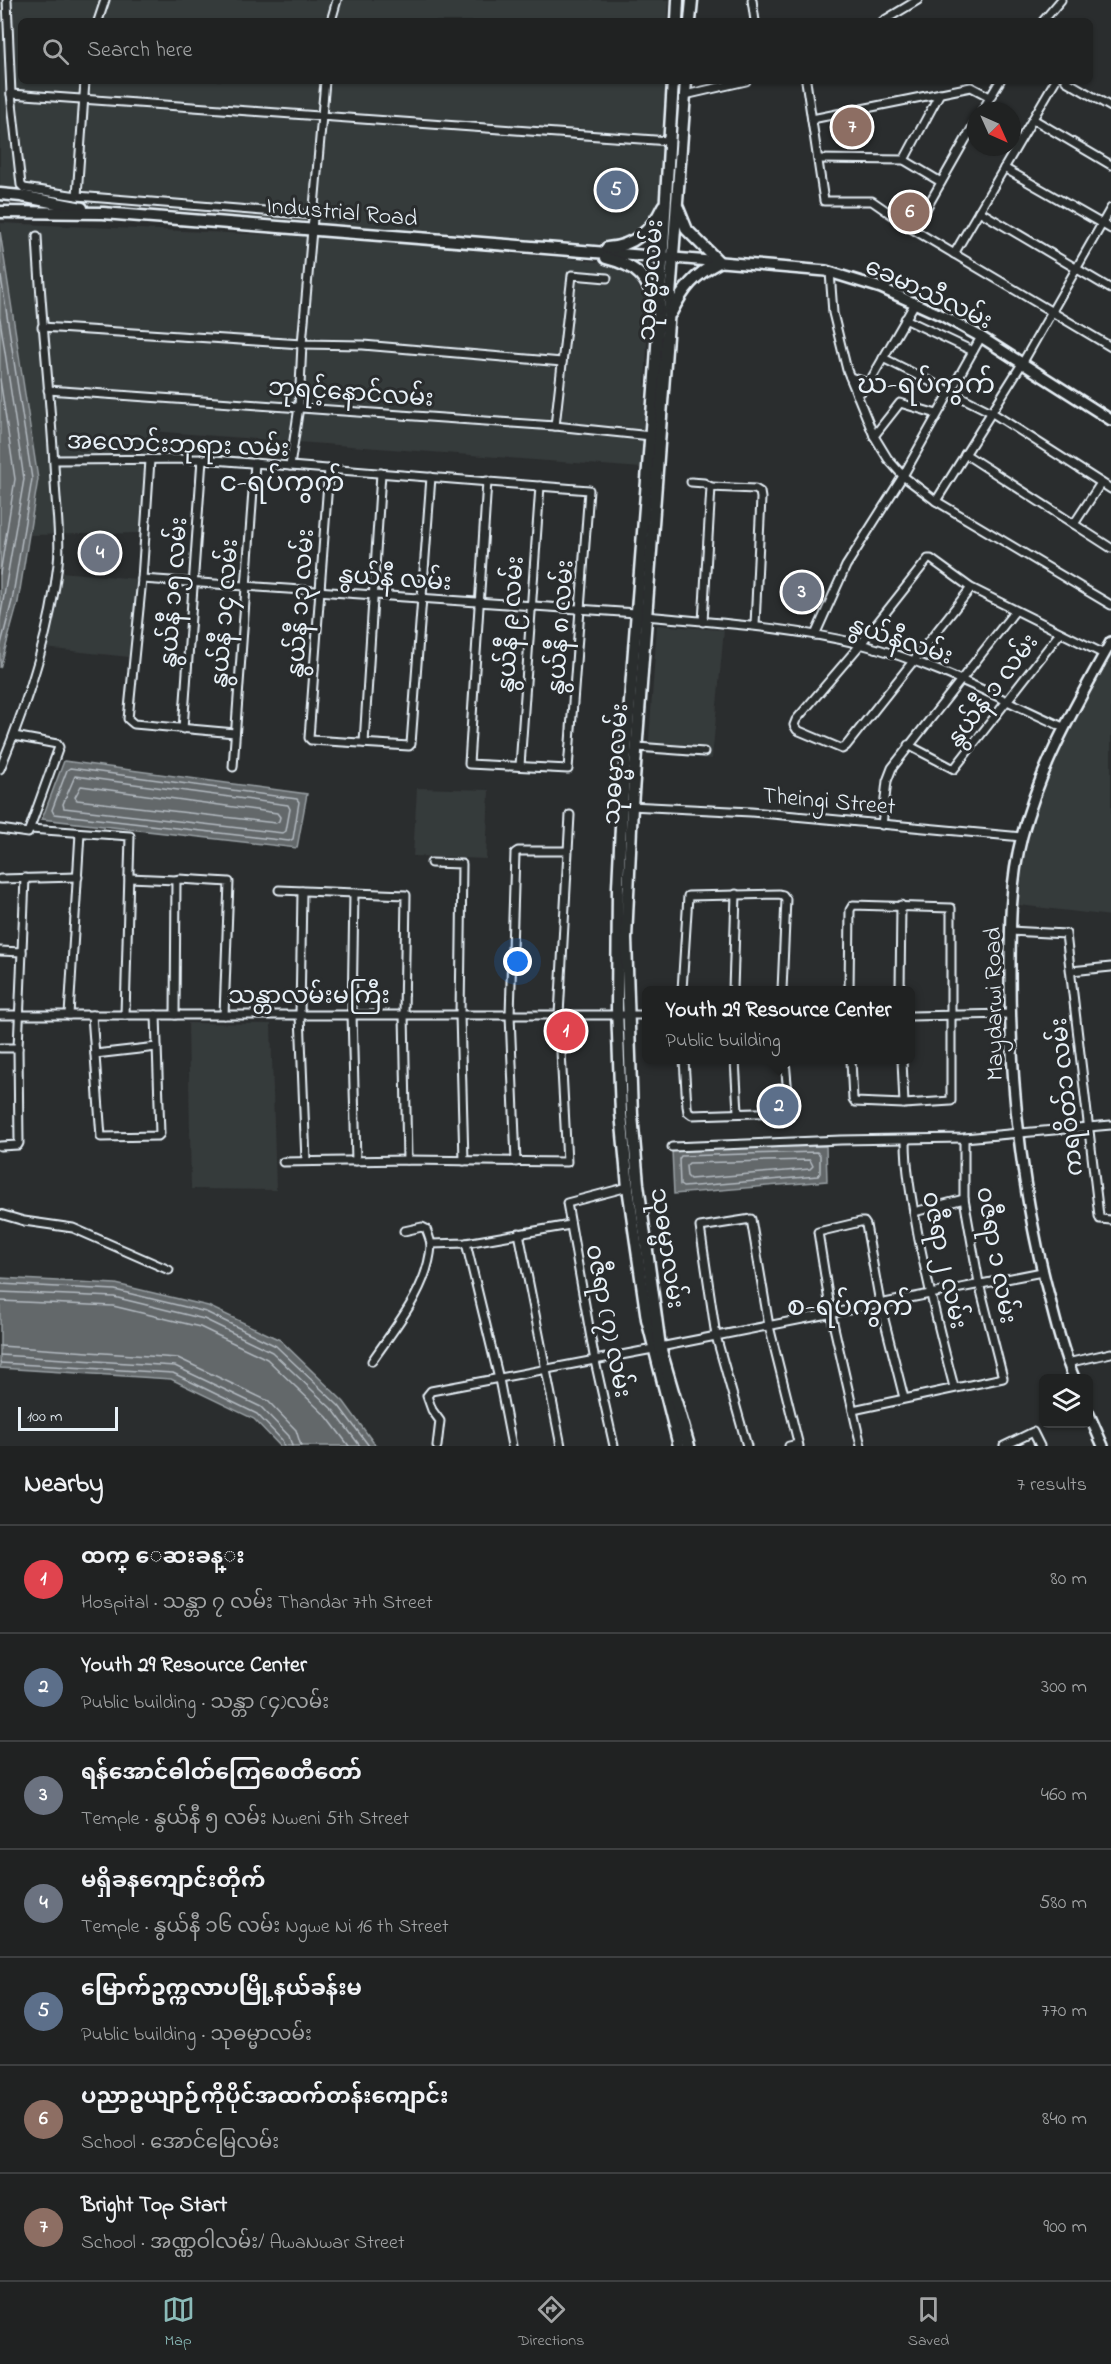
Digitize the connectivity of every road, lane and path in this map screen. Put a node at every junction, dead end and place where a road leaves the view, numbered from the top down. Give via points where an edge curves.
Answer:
1 (7, 0) edge
2 (105, 0) edge
3 (678, 0) edge
4 (692, 0) edge
5 (752, 0) edge
6 (918, 0) edge
7 (1060, 0) edge
8 (337, 2) edge
9 (99, 18) edge
10 (332, 18) edge
11 (677, 18) edge
12 (690, 18) edge
13 (754, 18) edge
14 (888, 18) edge
15 (1045, 18) edge
16 (86, 84) edge
17 (326, 84) edge
18 (724, 84) edge
19 (806, 84) edge
20 (970, 84) edge
21 (998, 84) edge
22 (1053, 84) edge
23 (1071, 84) edge
24 (673, 85) edge
25 (686, 89) edge
26 (940, 93) junction
27 (10, 94) junction
28 (990, 97) junction
29 (86, 100) junction
30 (987, 102) edge
31 (1111, 107) edge
32 (322, 117) junction
33 (812, 119) junction
34 (1033, 119) junction
35 (967, 137) edge
36 (669, 141) junction
37 (818, 159) junction
38 (904, 160) junction
39 (1111, 165) edge
40 (1004, 168) junction
41 (941, 182) junction
42 (0, 194) edge
43 (77, 196) junction
44 (671, 202) junction
45 (1111, 208) edge
46 (979, 211) junction
47 (0, 212) edge
48 (103, 213) junction
49 (314, 215) junction
50 (1102, 224) junction
51 (1111, 229) edge
52 (313, 230) junction
53 (914, 230) junction
54 (36, 236) dead end
55 (577, 250) junction
56 (954, 254) junction
57 (668, 258) junction
58 (719, 262) junction
59 (1076, 269) junction
60 (830, 273) junction
61 (607, 278) dead end
62 (1111, 289) edge
63 (915, 303) junction
64 (1052, 311) junction
65 (664, 317) junction
66 (906, 319) junction
67 (42, 327) junction
68 (981, 337) junction
69 (302, 344) junction
70 (1111, 347) edge
71 (973, 351) junction
72 (883, 357) junction
73 (562, 362) junction
74 (1023, 362) junction
75 (850, 377) junction
76 (869, 383) junction
77 (48, 390) junction
78 (950, 391) junction
79 (857, 395) junction
80 (299, 407) junction
81 (991, 412) junction
82 (937, 414) junction
83 (1111, 420) edge
84 (555, 426) junction
85 (651, 436) junction
86 (874, 436) junction
87 (965, 454) junction
88 (202, 459) junction
89 (54, 460) junction
90 (150, 460) junction
91 (255, 463) junction
92 (290, 466) junction
93 (329, 469) junction
94 (381, 473) junction
95 (903, 476) junction
96 (430, 477) junction
97 (487, 481) junction
98 (691, 482) dead end
99 (1101, 483) junction
100 (540, 486) junction
101 (711, 487) junction
102 (589, 489) joint
103 (1111, 489) edge
104 (936, 501) junction
105 (1074, 524) junction
106 (1111, 548) edge
107 (142, 579) junction
108 (194, 582) junction
109 (246, 586) junction
110 (971, 588) junction
111 (321, 593) junction
112 (372, 595) junction
113 (422, 599) junction
114 (479, 602) junction
115 (1111, 605) edge
116 (531, 606) junction
117 (580, 611) junction
118 (1015, 611) junction
119 (641, 615) junction
120 (703, 622) junction
121 (755, 625) junction
122 (1060, 633) junction
123 (815, 635) junction
124 (1111, 642) edge
125 (860, 645) junction
126 (1104, 654) junction
127 (913, 661) junction
128 (962, 681) junction
129 (1008, 702) junction
130 (1063, 728) junction
131 (183, 729) junction
132 (235, 734) junction
133 (14, 736) junction
134 (364, 743) junction
135 (908, 745) junction
136 (637, 747) junction
137 (704, 752) dead end
138 (520, 766) junction
139 (233, 767) dead end
140 (0, 770) edge
141 (627, 806) junction
142 (570, 815) dead end
143 (882, 825) junction
144 (0, 829) edge
145 (30, 829) junction
146 (80, 833) junction
147 (1022, 837) junction
148 (567, 851) junction
149 (431, 863) dead end
150 (78, 877) junction
151 (25, 878) junction
152 (129, 878) junction
153 (0, 879) edge
154 (176, 880) junction
155 (279, 890) dead end
156 (302, 891) junction
157 (354, 893) junction
158 (736, 894) junction
159 (901, 905) junction
160 (1010, 931) junction
161 (0, 951) edge
162 (22, 952) junction
163 (1111, 967) edge
164 (1071, 970) junction
165 (682, 986) edge
166 (733, 986) edge
167 (782, 986) edge
168 (849, 986) edge
169 (900, 986) edge
170 (352, 1014) junction
171 (404, 1014) junction
172 (559, 1014) junction
173 (623, 1014) junction
174 (1010, 1014) junction
175 (0, 1015) edge
176 (20, 1015) junction
177 (69, 1015) junction
178 (92, 1015) junction
179 (125, 1015) junction
180 (156, 1015) junction
181 (175, 1015) junction
182 (224, 1015) junction
183 (300, 1015) junction
184 (460, 1015) junction
185 (510, 1015) junction
186 (642, 1015) edge
187 (915, 1016) edge
188 (950, 1016) junction
189 (157, 1047) junction
190 (0, 1048) edge
191 (18, 1048) junction
192 (95, 1054) junction
193 (684, 1064) edge
194 (735, 1064) edge
195 (785, 1064) edge
196 (850, 1064) edge
197 (902, 1064) edge
198 (904, 1104) junction
199 (738, 1112) junction
200 (1111, 1125) edge
201 (1089, 1128) junction
202 (1019, 1134) junction
203 (963, 1138) junction
204 (906, 1140) junction
205 (0, 1146) edge
206 (672, 1146) dead end
207 (406, 1160) junction
208 (306, 1161) junction
209 (356, 1161) junction
210 (464, 1161) junction
211 (283, 1162) dead end
212 (516, 1162) junction
213 (627, 1186) junction
214 (964, 1199) junction
215 (914, 1212) junction
216 (0, 1214) edge
217 (1111, 1220) edge
218 (570, 1225) junction
219 (404, 1231) dead end
220 (519, 1233) junction
221 (466, 1243) junction
222 (431, 1244) junction
223 (169, 1270) dead end
224 (1042, 1272) junction
225 (979, 1283) junction
226 (930, 1294) junction
227 (880, 1303) junction
228 (831, 1314) junction
229 (769, 1326) junction
230 (716, 1336) junction
231 (656, 1348) junction
232 (1111, 1353) edge
233 (595, 1360) junction
234 (372, 1361) dead end
235 (1067, 1363) junction
236 (546, 1370) junction
237 (1072, 1374) edge
238 (499, 1379) junction
239 (954, 1387) junction
240 (904, 1398) junction
241 (854, 1410) junction
242 (1093, 1422) edge
243 (799, 1445) edge
244 (437, 1446) edge
245 (512, 1446) edge
246 (561, 1446) edge
247 (614, 1446) edge
248 (679, 1446) edge
249 (689, 1446) edge
250 (747, 1446) edge
251 (789, 1446) edge
252 (861, 1446) edge
253 (1004, 1446) edge
254 (1040, 1446) edge
255 (1103, 1446) edge

1 - 27 street
2 - 9 street
3 - 11 main road
4 - 12 main road
5 - 13 street
6 - 14 street
7 - 15 street
8 - 10 street
16 - 29 street
17 - 32 street
18 - 25 street
19 - 33 street
20 - 26 street
20 - 28 street
21 - 28 street
22 - 34 street
23 - 31 street
24 - 36 main road, သုဓမ္မာလမ်း
25 - 44 main road, သုဓမ္မာလမ်း
26 - 33 street
26 - 38 street
27 - 29 street
27 - 43 street via 21,185 28,190
28 - 30 street
29 - 32 street
29 - 43 street
32 - 36 street
32 - 49 street
33 - 37 street
34 - 39 street
34 - 40 street
35 - 41 street
36 - 44 main road, သုဓမ္မာလမ်း
37 - 38 street
37 - 53 street via 824,201 872,201
38 - 41 street
40 - 46 street
40 - 50 street
41 - 53 street
42 - 48 main road
43 - 49 street
44 - 55 main road via 641,236 623,246
44 - 57 main road, သုဓမ္မာလမ်း
44 - 58 main road via 687,230
45 - 50 street
46 - 56 street
46 - 59 street
47 - 48 main road
48 - 52 main road, Industrial Road
49 - 52 street
50 - 51 street
50 - 59 street
52 - 55 main road, Industrial Road
52 - 69 street
53 - 56 street
54 - 67 street
55 - 57 main road
55 - 65 main road via 621,262 639,272
56 - 64 street
57 - 58 street, ခေမာသီလမ်း
57 - 65 main road, သုဓမ္မာလမ်း
58 - 60 street, ခေမာသီလမ်း
58 - 65 main road via 701,271
59 - 62 street
59 - 64 street
60 - 63 street, ခေမာသီလမ်း
60 - 75 street via 833,313
61 - 73 street via 572,274
63 - 66 street
63 - 68 street, ခေမာသီလမ်း
64 - 70 street
64 - 74 street
65 - 85 main road, သုဓမ္မာလမ်း
65 - 119 main road, သုဓမ္မာလမ်း
66 - 71 street
66 - 72 street
67 - 69 street
67 - 77 street
68 - 71 street
68 - 74 street, ခေမာသီလမ်း
69 - 73 street via 363,345
69 - 80 street
71 - 78 street
72 - 76 street
72 - 78 street
73 - 84 street
74 - 81 street
74 - 83 street, ခေမာသီလမ်း
75 - 76 street
75 - 79 street
76 - 79 street
77 - 80 street, ဘုရင့်နောင်လမ်း
77 - 89 street
78 - 81 street
78 - 82 street
79 - 86 street
80 - 84 street, ဘုရင့်နောင်လမ်း
80 - 92 street
81 - 87 street
81 - 99 street
82 - 86 street via 900,403
82 - 95 street
84 - 85 street, ဘုရင့်နောင်လမ်း
85 - 119 main road, သုဓမ္မာလမ်း
86 - 95 street
87 - 104 street
87 - 105 street
88 - 90 street, အလောင်းဘုရား လမ်း
88 - 91 street, အလောင်းဘုရား လမ်း
88 - 108 street, နွယ်နီ ၁၅ လမ်း
89 - 90 street, အလောင်းဘုရား လမ်း
89 - 133 street via 59,562 42,651
90 - 107 street
91 - 92 street, အလောင်းဘုရား လမ်း
91 - 109 street, နွယ်နီ ၁၄ လမ်း
92 - 93 street, အလောင်းဘုရား လမ်း
93 - 94 street, အလောင်းဘုရား လမ်း
93 - 111 street, နွယ်နီ ၁၃ လမ်း
94 - 96 street, အလောင်းဘုရား လမ်း
94 - 112 street
95 - 104 street
95 - 123 street via 846,566
96 - 97 street, အလောင်းဘုရား လမ်း
96 - 113 street
97 - 100 street, အလောင်းဘုရား လမ်း
97 - 114 street
98 - 101 street
99 - 103 street
99 - 105 street
100 - 102 street, အလောင်းဘုရား လမ်း
100 - 116 street, နွယ်နီ ၉ လမ်း
101 - 120 street
101 - 121 street via 760,492
102 - 117 street, နွယ်နီ ၈ လမ်း
104 - 115 street
105 - 106 street
107 - 108 street, နွယ်နီ လမ်း
107 - 131 street via 128,719 134,724
108 - 109 street, နွယ်နီ လမ်း
108 - 131 street, နွယ်နီ ၁၅ လမ်း
109 - 111 street, နွယ်နီ လမ်း
109 - 132 street, နွယ်နီ ၁၄ လမ်း
110 - 118 street
110 - 125 street via 928,559
110 - 127 street
111 - 112 street, နွယ်နီ လမ်း
111 - 134 street, နွယ်နီ ၁၃ လမ်း via 310,739
112 - 113 street, နွယ်နီ လမ်း
112 - 134 street
113 - 114 street, နွယ်နီ လမ်း
113 - 134 street via 410,745
114 - 116 street, နွယ်နီ လမ်း
114 - 138 street via 469,764
116 - 117 street, နွယ်နီ လမ်း
116 - 138 street, နွယ်နီ ၉ လမ်း
117 - 119 street, နွယ်နီ လမ်း
117 - 138 street, နွယ်နီ ၈ လမ်း via 569,768
118 - 122 street
118 - 128 street
119 - 120 street, နွယ်နီလမ်း
119 - 136 main road, သုဓမ္မာလမ်း
119 - 141 main road, သုဓမ္မာလမ်း
120 - 121 street, နွယ်နီလမ်း
121 - 123 street, နွယ်နီလမ်း
122 - 126 street
122 - 129 street, နွယ်နီ ၁ လမ်း
123 - 125 street, နွယ်နီလမ်း
124 - 126 street, Maydarwi Road
125 - 127 street, နွယ်နီလမ်း
125 - 127 street via 796,720 797,730 842,748
126 - 130 street, Maydarwi Road
127 - 128 street, နွယ်နီလမ်း
128 - 129 street, နွယ်နီလမ်း
128 - 135 street
129 - 130 street, နွယ်နီလမ်း
129 - 135 street, နွယ်နီ ၁ လမ်း via 954,769
130 - 147 street, Maydarwi Road via 1036,790
131 - 132 street
132 - 139 street, နွယ်နီ ၁၄ လမ်း
133 - 140 street
133 - 145 street via 59,746
135 - 143 street via 887,781
136 - 137 street
136 - 141 main road, သုဓမ္မာလမ်း
141 - 143 street, Theingi Street via 751,812
141 - 173 main road, သုဓမ္မာလမ်း
142 - 148 street
143 - 147 street, Theingi Street
144 - 145 street via 26,834
145 - 146 street
146 - 150 street
146 - 152 street via 130,836
147 - 160 street, Maydarwi Road via 1015,868
148 - 172 street
148 - 185 street via 516,851
149 - 184 street via 462,864
150 - 151 street
150 - 177 street
151 - 153 street
151 - 162 street
152 - 154 street
152 - 179 street
154 - 181 street
154 - 182 street via 229,882
155 - 156 street
156 - 157 street
156 - 183 street
157 - 170 street
157 - 171 street via 406,895
158 - 165 street via 688,896
158 - 166 street
158 - 167 street via 783,895 786,899
159 - 168 street via 853,905
159 - 169 street
159 - 188 street via 949,906 952,910
160 - 164 street, ကရဝိတ်၁ လမ်း via 1066,934
160 - 174 street, Maydarwi Road
161 - 162 street
162 - 176 street
163 - 164 street
164 - 201 street, ကရဝိတ်၁ လမ်း
170 - 171 street, သန္တာလမ်းမကြီး
170 - 183 street, သန္တာလမ်းမကြီး
170 - 209 street
171 - 184 street, သန္တာလမ်းမကြီး
171 - 207 street
172 - 173 street, သန္တာလမ်းမကြီး
172 - 185 street, သန္တာလမ်းမကြီး
172 - 212 street via 567,1162
173 - 186 street, သန္တာလမ်းမကြီး
173 - 213 main road, သုဓမ္မာလမ်း via 621,1113
173 - 231 main road, သုဓမ္မာလမ်း
174 - 188 street
174 - 202 street, Maydarwi Road
175 - 176 street, သန္တာလမ်းမကြီး
176 - 177 street, သန္တာလမ်းမကြီး
176 - 191 street
177 - 178 street, သန္တာလမ်းမကြီး
178 - 179 street, သန္တာလမ်းမကြီး
178 - 192 street
179 - 180 street, သန္တာလမ်းမကြီး
180 - 181 street, သန္တာလမ်းမကြီး
180 - 189 street
181 - 182 street, သန္တာလမ်းမကြီး
182 - 183 street, သန္တာလမ်းမကြီး
183 - 208 street
184 - 185 street, သန္တာလမ်းမကြီး
184 - 210 street
185 - 212 street
187 - 188 street
188 - 198 street via 952,1099 949,1103
189 - 192 street
189 - 192 street via 158,1136 100,1136
190 - 191 street
191 - 205 street via 19,1144
193 - 199 street via 688,1112
194 - 199 street
195 - 199 street via 787,1112
196 - 198 street via 855,1102
197 - 198 street
200 - 201 street
201 - 202 street
201 - 217 street, ကရဝိတ်၁ လမ်း via 1100,1219
202 - 203 street
202 - 224 street, Maydarwi Road
203 - 204 street
203 - 214 street, ဝဇီရာ ၁ လမ်း
204 - 206 street
204 - 215 street, ဝဇီရာ ၂ လမ်း via 906,1172
207 - 209 street
207 - 210 street
208 - 209 street
208 - 211 street
210 - 212 street
213 - 218 street, ၀ဇီရာ (၇) လမ်း via 567,1203
213 - 231 main road, သုဓမ္မာလမ်း
214 - 215 street
214 - 225 street, ဝဇီရာ ၁ လမ်း
215 - 226 street, ဝဇီရာ ၂ လမ်း
216 - 223 street via 73,1228
218 - 220 street
218 - 233 street, ၀ဇီရာ (၇) လမ်း
219 - 222 street via 422,1227
220 - 221 street
220 - 236 street
221 - 222 street
221 - 238 street
222 - 234 street via 424,1275 407,1310
224 - 225 street
224 - 235 street, Maydarwi Road
225 - 226 street
225 - 239 street, ဝဇီရာ ၁ လမ်း via 1003,1378
226 - 227 street
226 - 239 street, ဝဇီရာ ၂ လမ်း
227 - 228 street
227 - 228 street via 864,1222 818,1232
227 - 240 street
228 - 229 street
228 - 241 street
229 - 230 street
229 - 230 street via 752,1219 700,1227
229 - 243 street
230 - 231 street
230 - 250 street
231 - 233 street
231 - 248 main road, သုဓမ္မာလမ်း
231 - 249 main road, သုဓမ္မာလမ်း
232 - 235 street
233 - 236 street
233 - 247 street, ၀ဇီရာ (၇) လမ်း
235 - 237 street, Maydarwi Road
236 - 238 street
236 - 246 street
238 - 244 street via 427,1393 440,1421
238 - 245 street
239 - 240 street
240 - 241 street
241 - 252 street
242 - 255 street
243 - 251 street
253 - 254 street via 1034,1432

